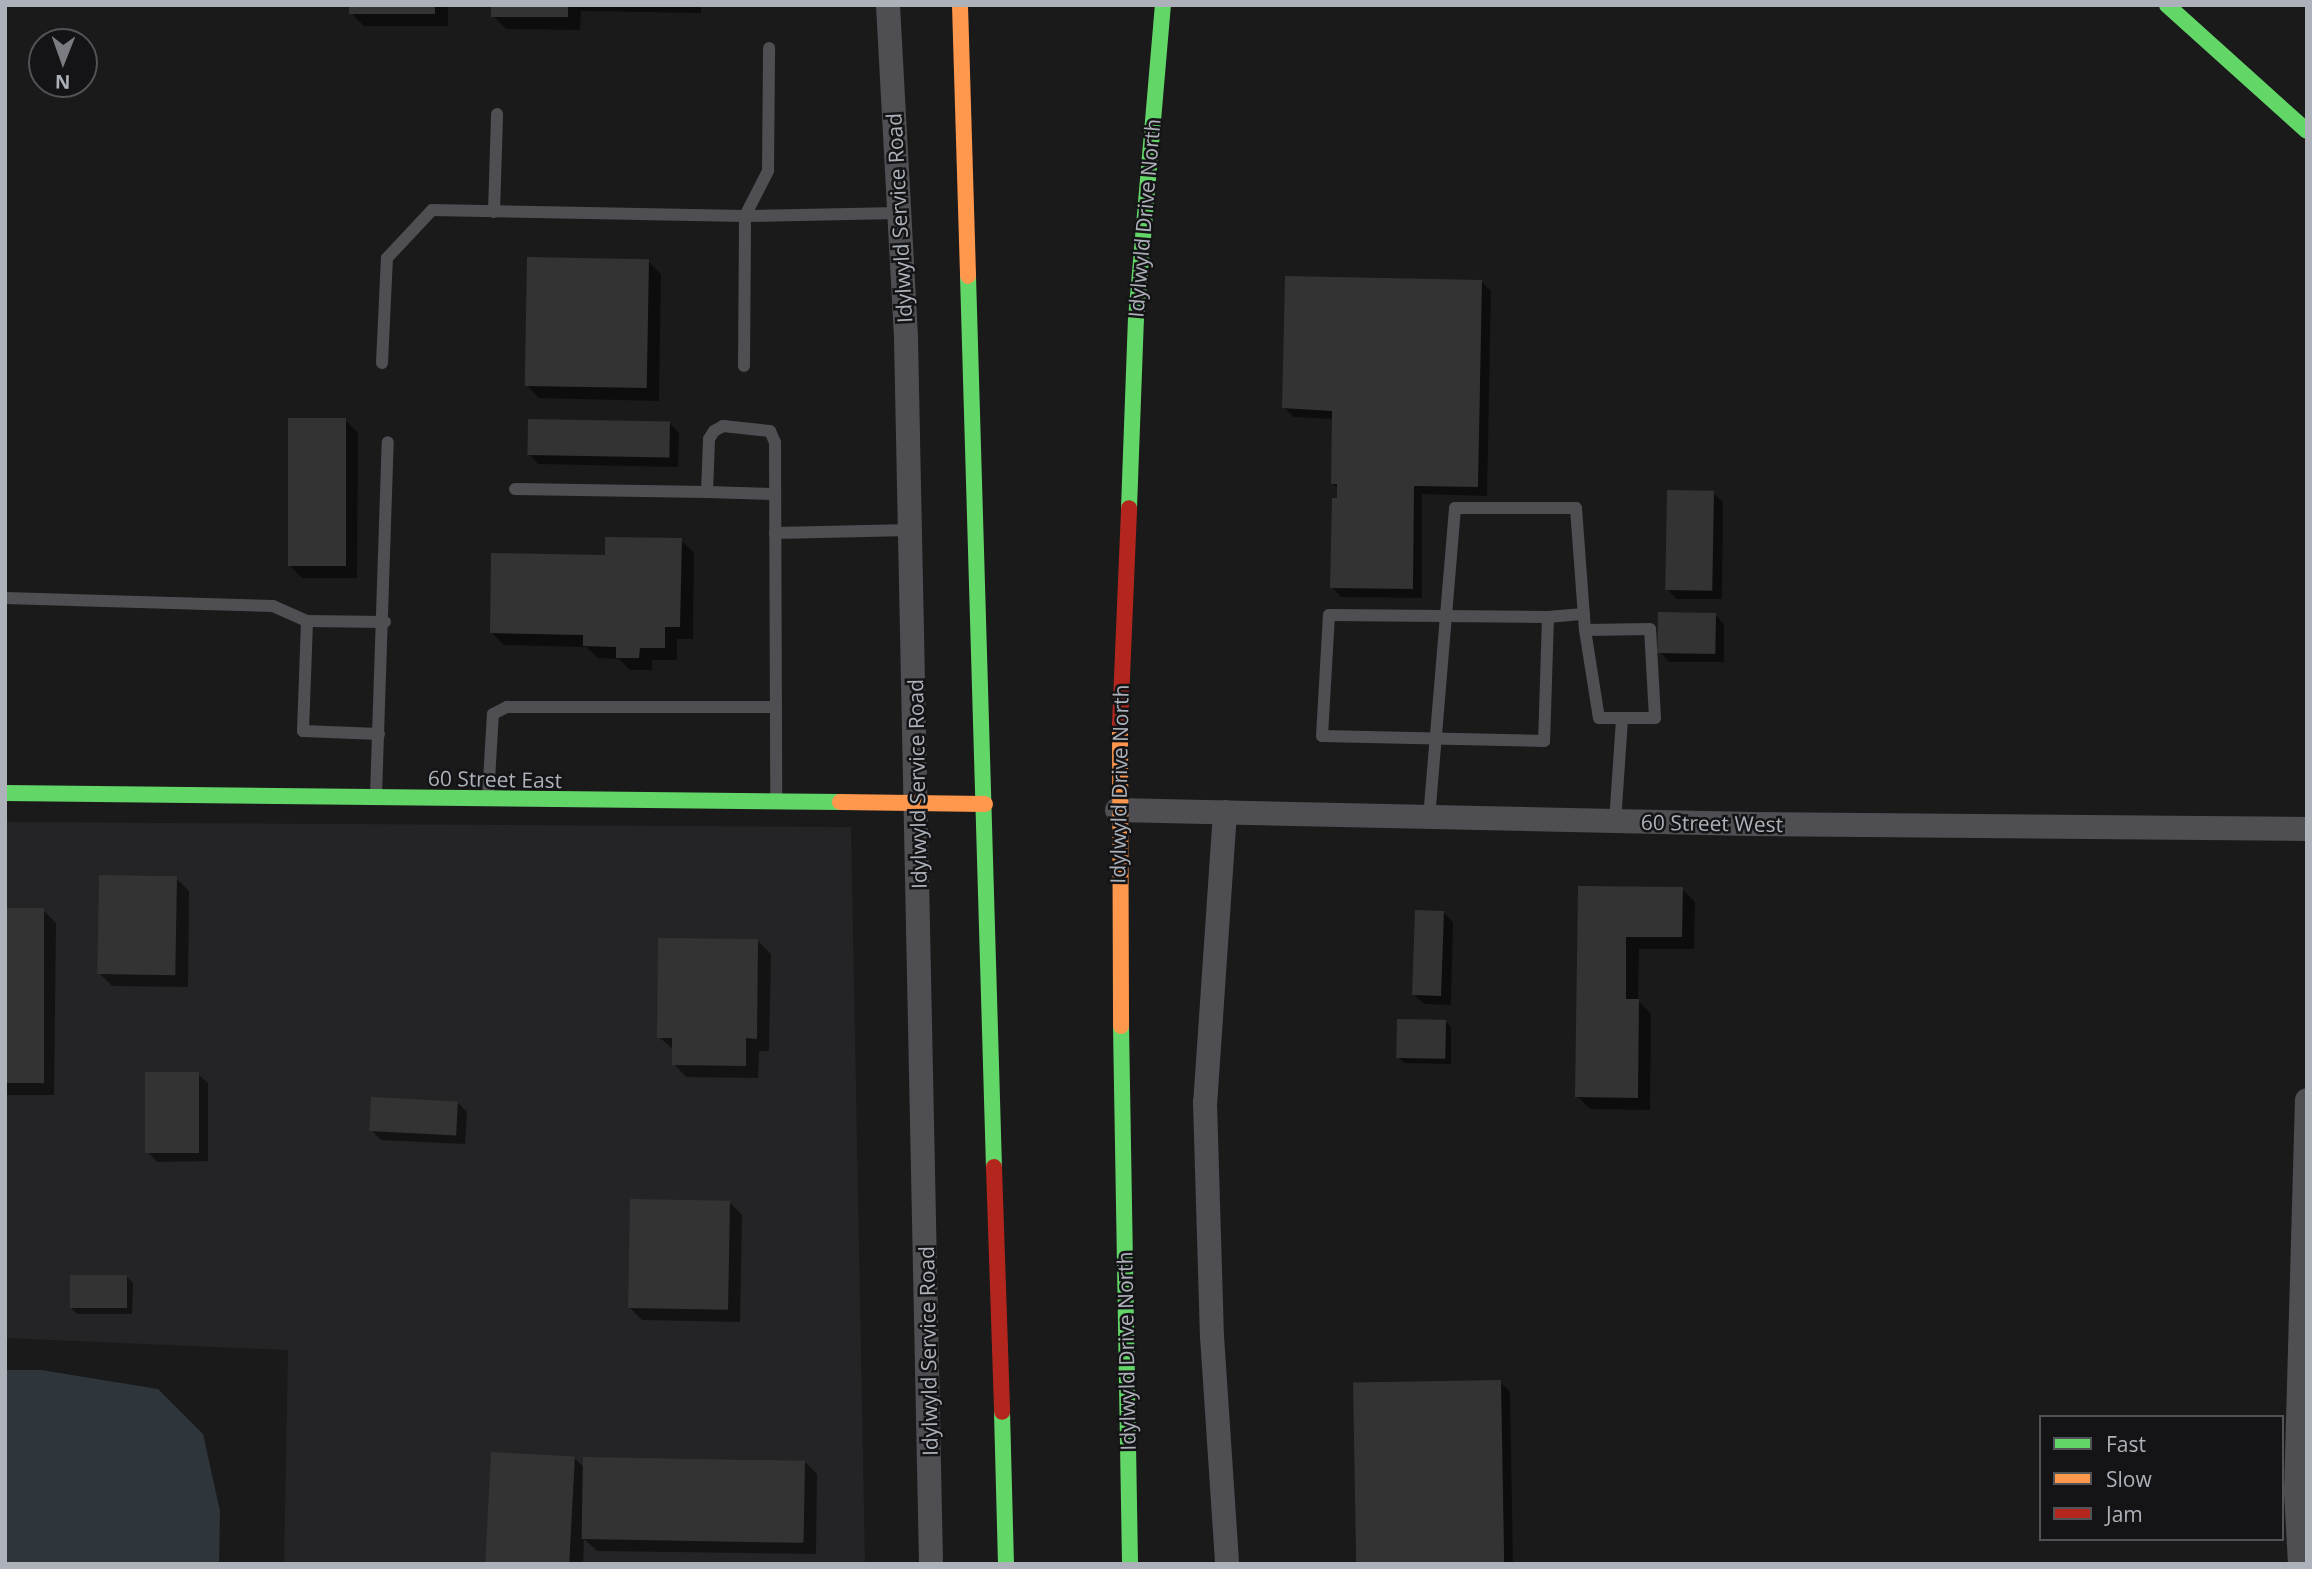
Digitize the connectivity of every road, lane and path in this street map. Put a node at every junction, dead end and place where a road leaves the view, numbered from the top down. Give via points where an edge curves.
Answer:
1 (888, 5) edge
2 (960, 5) edge
3 (1163, 5) edge
4 (2167, 5) edge
5 (769, 48) dead end
6 (497, 114) dead end
7 (2307, 131) edge
8 (494, 212) junction
9 (899, 213) junction
10 (745, 216) junction
11 (382, 363) dead end
12 (744, 366) dead end
13 (387, 442) dead end
14 (515, 489) dead end
15 (707, 492) junction
16 (775, 494) junction
17 (911, 530) junction
18 (775, 533) junction
19 (5, 598) edge
20 (1584, 614) junction
21 (1445, 616) junction
22 (1548, 617) junction
23 (307, 621) junction
24 (385, 622) junction
25 (1585, 630) junction
26 (776, 707) junction
27 (1622, 719) junction
28 (379, 734) junction
29 (1433, 739) junction
30 (5, 793) edge
31 (376, 799) junction
32 (488, 800) junction
33 (776, 803) junction
34 (918, 803) junction
35 (985, 804) junction
36 (1117, 810) junction
37 (1225, 812) junction
38 (1429, 818) junction
39 (1615, 822) junction
40 (2307, 829) edge
41 (2307, 1100) edge
42 (931, 1564) edge
43 (1006, 1564) edge
44 (1130, 1564) edge
45 (1227, 1564) edge
46 (2300, 1564) edge

1 - 9 street, Idylwyld Service Road
2 - 35 main road
3 - 36 main road, Idylwyld Drive North via 1136,319
4 - 7 main road
5 - 10 lane via 768,171
6 - 8 lane
8 - 10 lane
8 - 11 lane via 432,210 387,258
9 - 10 lane
9 - 17 street, Idylwyld Service Road
10 - 12 lane
13 - 24 lane
14 - 15 lane
15 - 16 lane
15 - 16 lane via 709,439 723,426 770,431 775,442
16 - 18 lane
17 - 18 lane
17 - 34 street, Idylwyld Service Road
18 - 26 lane
19 - 23 lane via 273,606
20 - 21 lane via 1577,508 1466,508 1455,509
20 - 22 lane
20 - 25 lane
21 - 22 lane
21 - 29 lane
21 - 29 lane via 1329,615 1322,736
22 - 29 lane via 1544,741
23 - 24 lane
23 - 28 lane via 303,731
24 - 28 lane
25 - 27 lane via 1599,719
25 - 27 lane via 1650,629 1655,718
26 - 32 lane via 507,707 493,715
26 - 33 lane
27 - 39 lane
28 - 31 lane
29 - 38 lane
30 - 31 main road, 60 Street East
31 - 32 main road, 60 Street East
32 - 33 main road, 60 Street East
33 - 34 main road, 60 Street East
34 - 35 main road, 60 Street East
34 - 42 street, Idylwyld Service Road
35 - 43 main road
36 - 37 street, 60 Street West
36 - 44 main road, Idylwyld Drive North
37 - 38 street, 60 Street West
37 - 45 street via 1205,1102 1212,1336
38 - 39 street, 60 Street West
39 - 40 street, 60 Street West
41 - 46 street via 2296,1492

